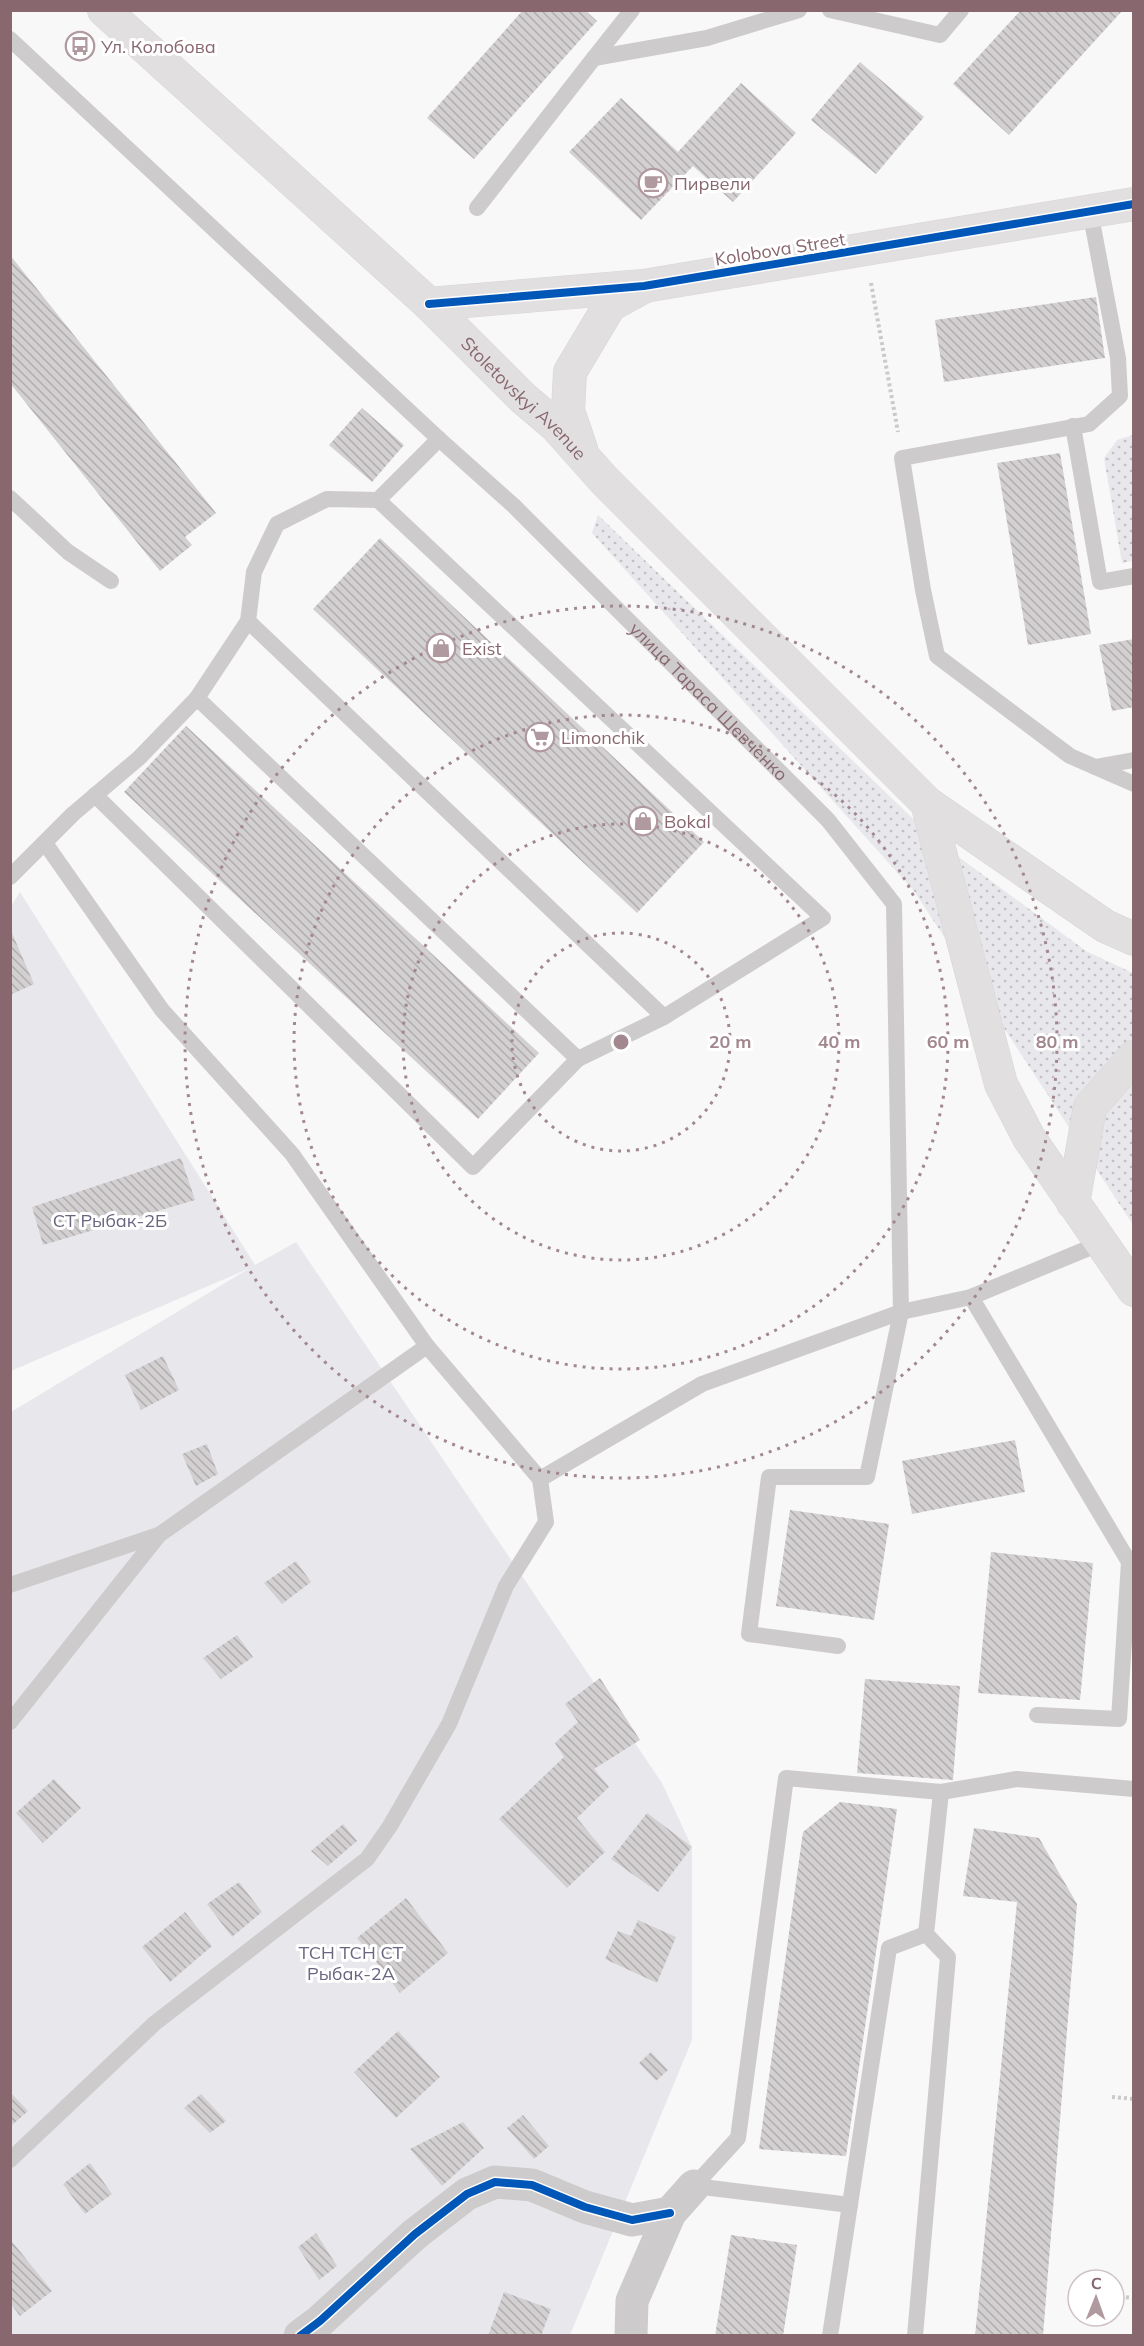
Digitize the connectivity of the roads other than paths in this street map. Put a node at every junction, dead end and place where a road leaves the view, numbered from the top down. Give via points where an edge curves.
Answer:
1 (104, 10) edge
2 (632, 10) edge
3 (799, 10) edge
4 (830, 10) edge
5 (961, 10) edge
6 (10, 39) edge
7 (594, 58) junction
8 (1134, 204) edge
9 (477, 208) dead end
10 (1090, 211) junction
11 (644, 286) junction
12 (429, 304) junction
13 (1127, 397) edge
14 (1073, 426) junction
15 (439, 440) junction
16 (604, 480) junction
17 (10, 498) edge
18 (378, 500) junction
19 (1134, 576) edge
20 (111, 581) dead end
21 (248, 621) junction
22 (197, 698) junction
23 (1134, 760) edge
24 (1095, 767) junction
25 (1134, 783) edge
26 (94, 795) junction
27 (927, 803) junction
28 (45, 843) junction
29 (10, 877) edge
30 (1134, 939) edge
31 (664, 1017) junction
32 (1134, 1057) edge
33 (578, 1059) junction
34 (1073, 1203) junction
35 (1101, 1243) junction
36 (1134, 1290) edge
37 (971, 1297) junction
38 (901, 1312) junction
39 (427, 1346) junction
40 (540, 1479) junction
41 (159, 1535) junction
42 (10, 1585) edge
43 (838, 1646) dead end
44 (1037, 1715) dead end
45 (10, 1722) edge
46 (1134, 1789) edge
47 (940, 1792) junction
48 (926, 1934) junction
49 (10, 2160) edge
50 (694, 2186) junction
51 (850, 2205) junction
52 (670, 2213) junction
53 (300, 2336) edge
54 (631, 2336) edge
55 (830, 2336) edge
56 (915, 2336) edge

1 - 12 main road, Stoletovskyi Avenue
2 - 7 lane
3 - 7 lane via 707,38
4 - 5 lane via 940,35
6 - 15 lane, улица Тараса Шевченко
7 - 9 lane
8 - 10 main road, Kolobova Street
10 - 11 main road, Kolobova Street
10 - 13 lane
11 - 12 main road, Kolobova Street
11 - 16 main road via 610,305 570,372 568,411 580,448
12 - 16 main road, Stoletovskyi Avenue via 556,426
13 - 14 lane via 1089,424
14 - 19 lane via 1100,582
14 - 24 lane via 902,458 937,656 1070,756
15 - 18 lane
15 - 38 lane, улица Тараса Шевченко via 514,506 828,820 894,904
16 - 27 main road, Stoletovskyi Avenue
17 - 20 lane via 69,552
18 - 21 lane via 327,499 277,524 254,572
18 - 31 lane via 823,918
21 - 22 lane
21 - 31 lane
22 - 26 lane via 139,758
22 - 33 lane
23 - 24 lane
24 - 25 lane
26 - 28 lane
26 - 33 lane via 473,1167
27 - 30 main road, Stoletovskyi Avenue via 1105,926
27 - 34 main road via 1001,1084 1029,1138
28 - 29 lane
28 - 39 lane via 162,1010 292,1154
31 - 33 lane
32 - 34 main road via 1090,1107
34 - 35 main road
35 - 36 main road
35 - 37 lane
37 - 38 lane
37 - 44 lane via 1129,1562 1119,1719
38 - 40 lane via 702,1384
38 - 43 lane via 867,1477 769,1477 749,1634
39 - 40 lane
39 - 41 lane
40 - 49 lane via 546,1522 506,1586 449,1724 367,1859 155,2023
41 - 42 lane
41 - 45 lane
46 - 47 lane via 1017,1779
47 - 48 lane
47 - 50 lane via 786,1778 738,2138
48 - 51 lane via 889,1948
48 - 56 lane via 948,1957
50 - 51 lane
50 - 52 street
51 - 55 lane
52 - 53 street via 632,2220 585,2207 532,2185 495,2182 467,2194 416,2234
52 - 54 street via 632,2301

